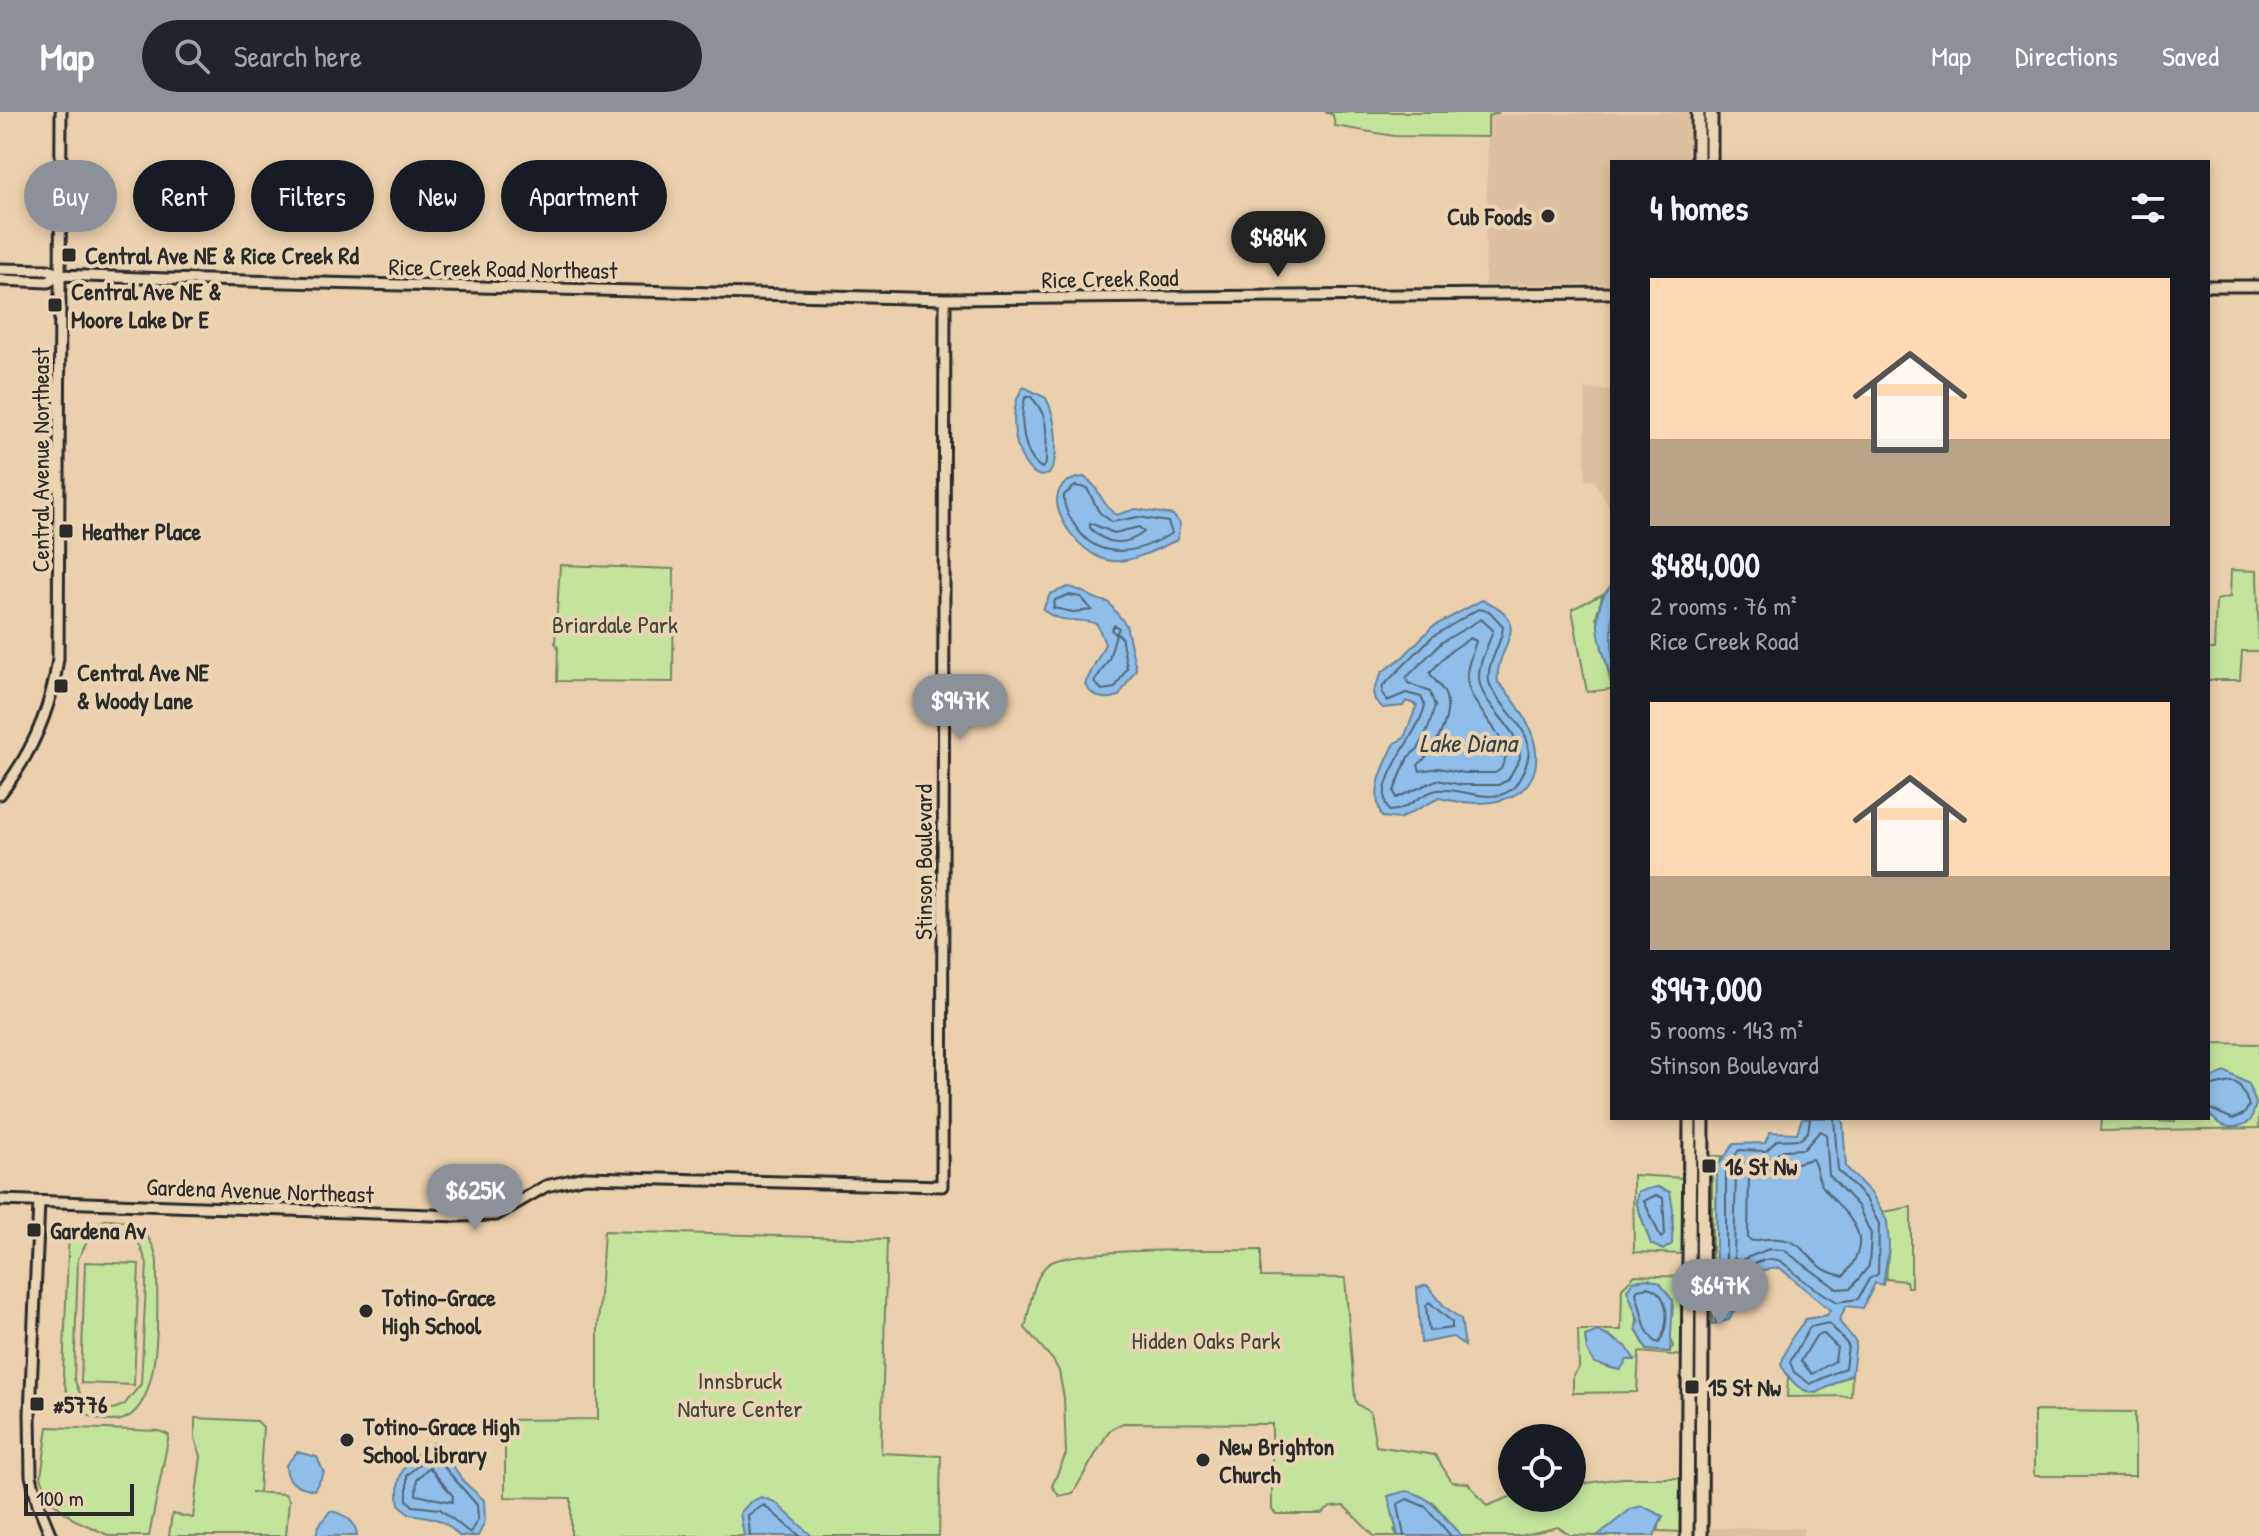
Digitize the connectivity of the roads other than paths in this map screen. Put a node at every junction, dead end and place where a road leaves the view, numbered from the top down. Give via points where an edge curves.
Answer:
1 (61, 112) edge
2 (1698, 112) edge
3 (1711, 112) edge
4 (1698, 160) edge
5 (1711, 160) edge
6 (0, 269) edge
7 (60, 275) junction
8 (0, 280) edge
9 (2210, 286) edge
10 (2259, 286) edge
11 (1610, 293) edge
12 (945, 299) junction
13 (0, 794) edge
14 (1690, 1120) edge
15 (1703, 1120) edge
16 (942, 1186) joint
17 (0, 1200) edge
18 (39, 1202) junction
19 (51, 1536) edge
20 (1687, 1536) edge
21 (1701, 1536) edge

1 - 7 street, Central Avenue Northeast
2 - 4 main road
3 - 5 main road
6 - 7 street, Rice Creek Road Northeast
7 - 8 street, Rice Creek Road Northeast via 48,282
7 - 12 street, Rice Creek Road Northeast
7 - 13 street, Central Avenue Northeast via 58,659 42,723
9 - 10 street
11 - 12 street, Rice Creek Road
12 - 16 street, Stinson Boulevard
14 - 20 main road
15 - 21 main road
16 - 18 street, Gardena Avenue Northeast via 585,1177 546,1186 496,1215 459,1216
17 - 18 street, Gardena Avenue Northeast
18 - 19 street via 31,1476

